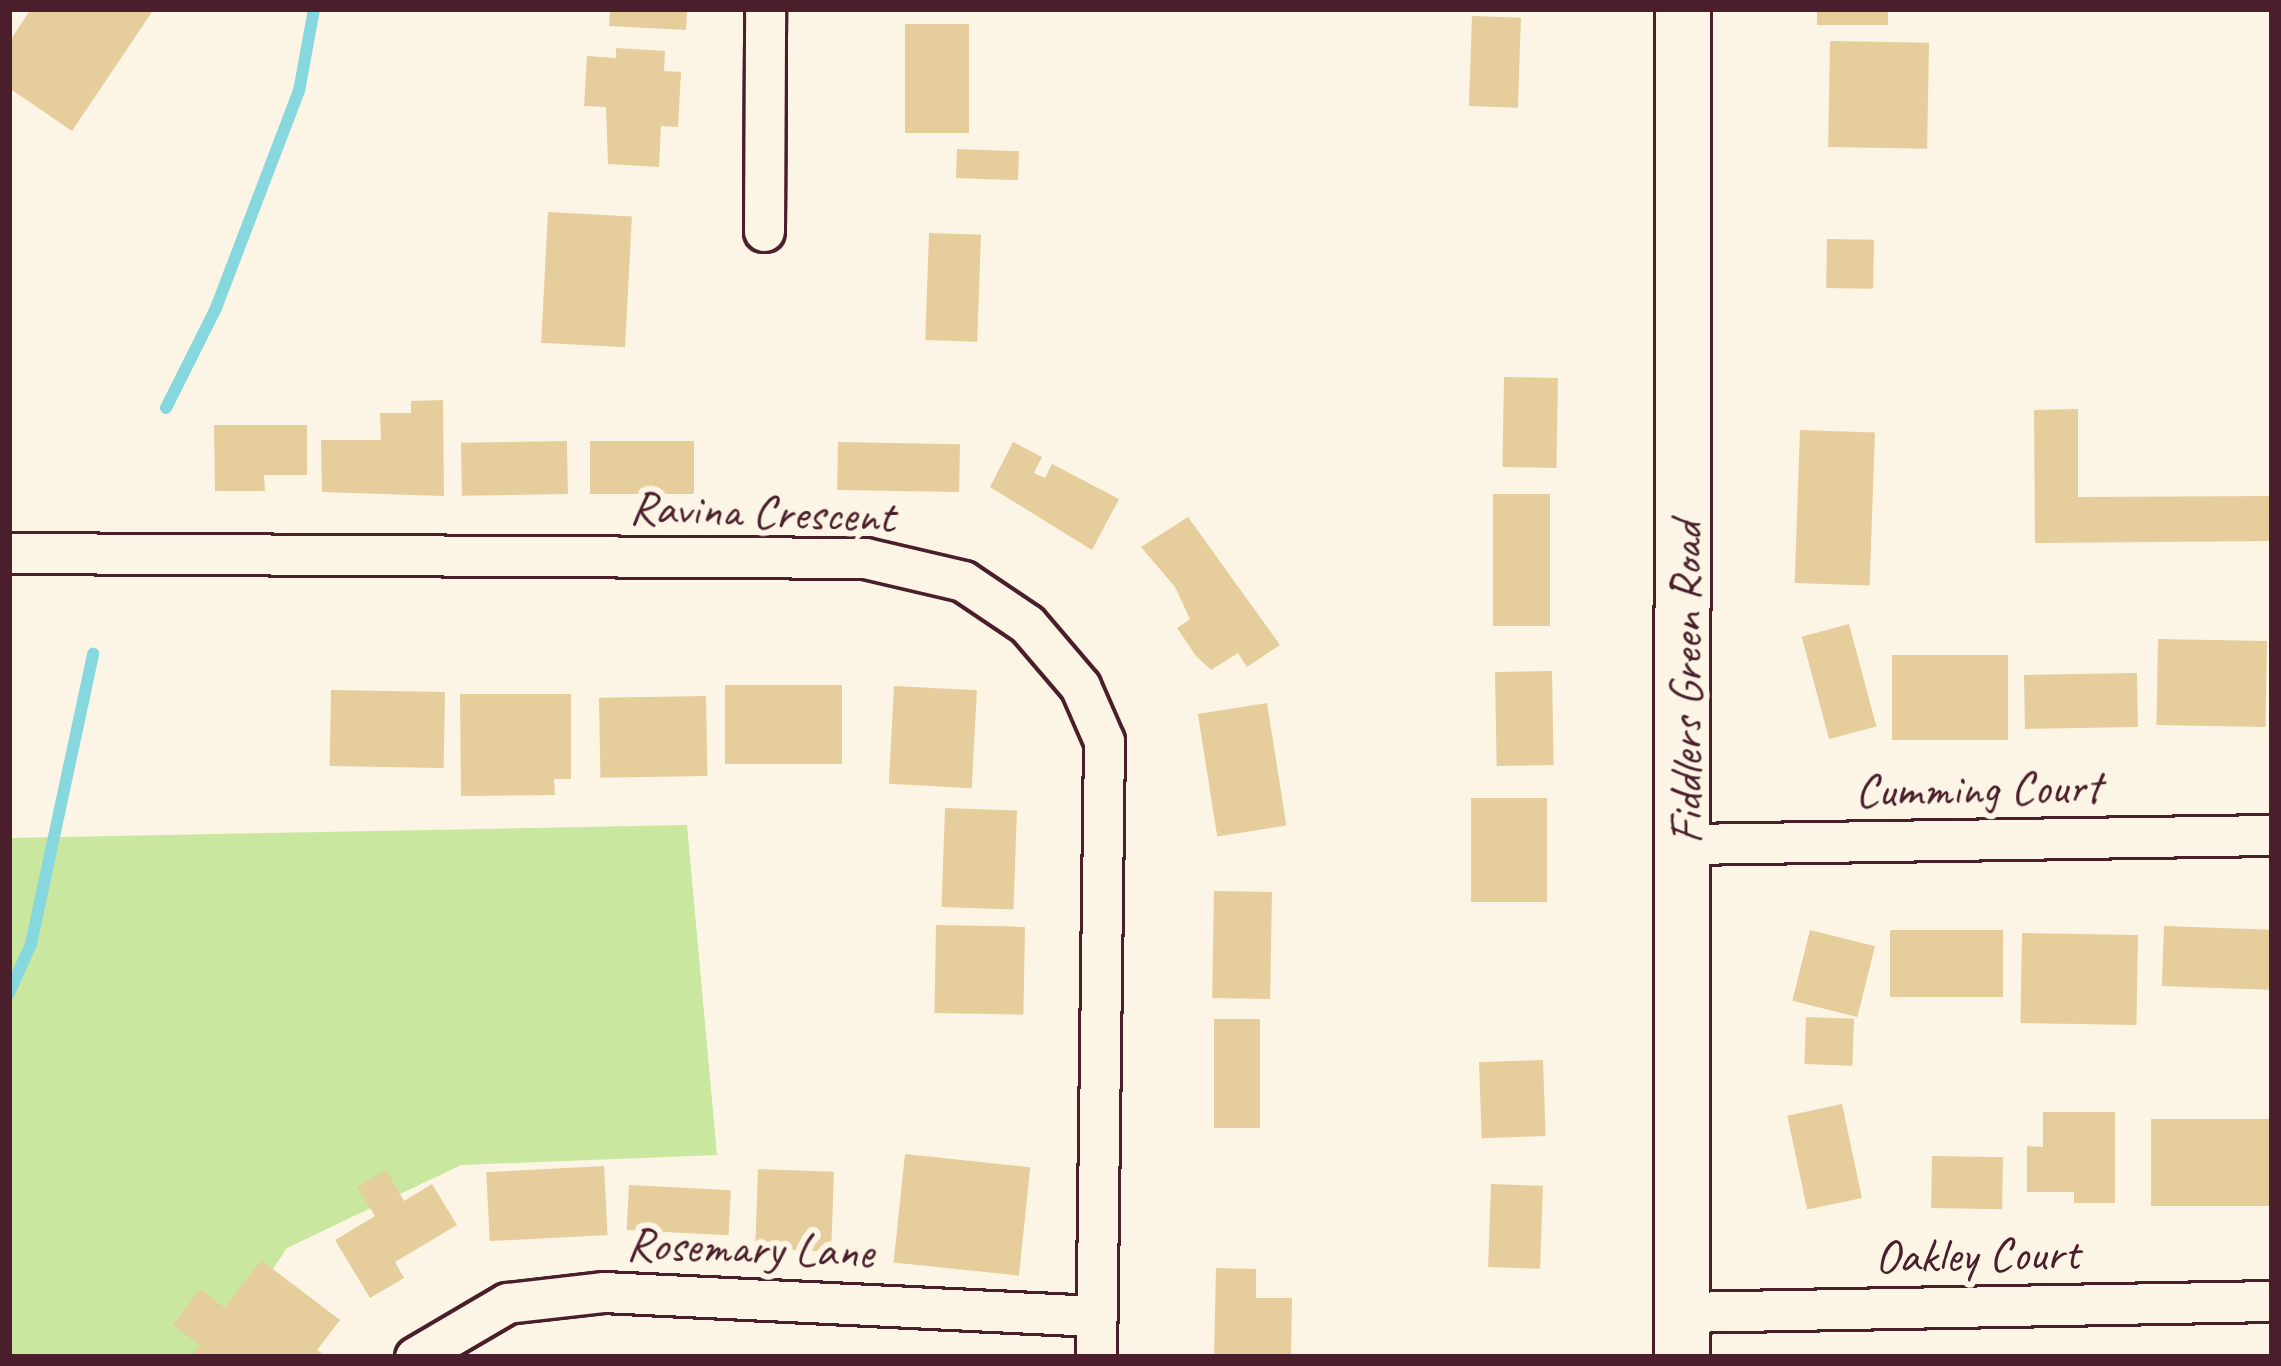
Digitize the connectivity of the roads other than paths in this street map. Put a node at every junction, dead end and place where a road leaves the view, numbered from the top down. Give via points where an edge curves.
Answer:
1 (765, 9) edge
2 (1684, 9) edge
3 (764, 231) dead end
4 (9, 553) edge
5 (2272, 835) edge
6 (1686, 844) junction
7 (2272, 1300) edge
8 (1095, 1316) junction
9 (1683, 1334) edge
10 (415, 1357) edge
11 (1096, 1357) edge

1 - 3 street
2 - 6 main road, Fiddlers Green Road
4 - 8 street, Ravina Crescent via 865,558 963,581 1028,625 1080,686 1104,741
5 - 6 street, Cumming Court
6 - 9 main road, Fiddlers Green Road
7 - 9 street, Oakley Court
8 - 10 street, Rosemary Lane via 604,1292 507,1303
8 - 11 street, Ravina Crescent

